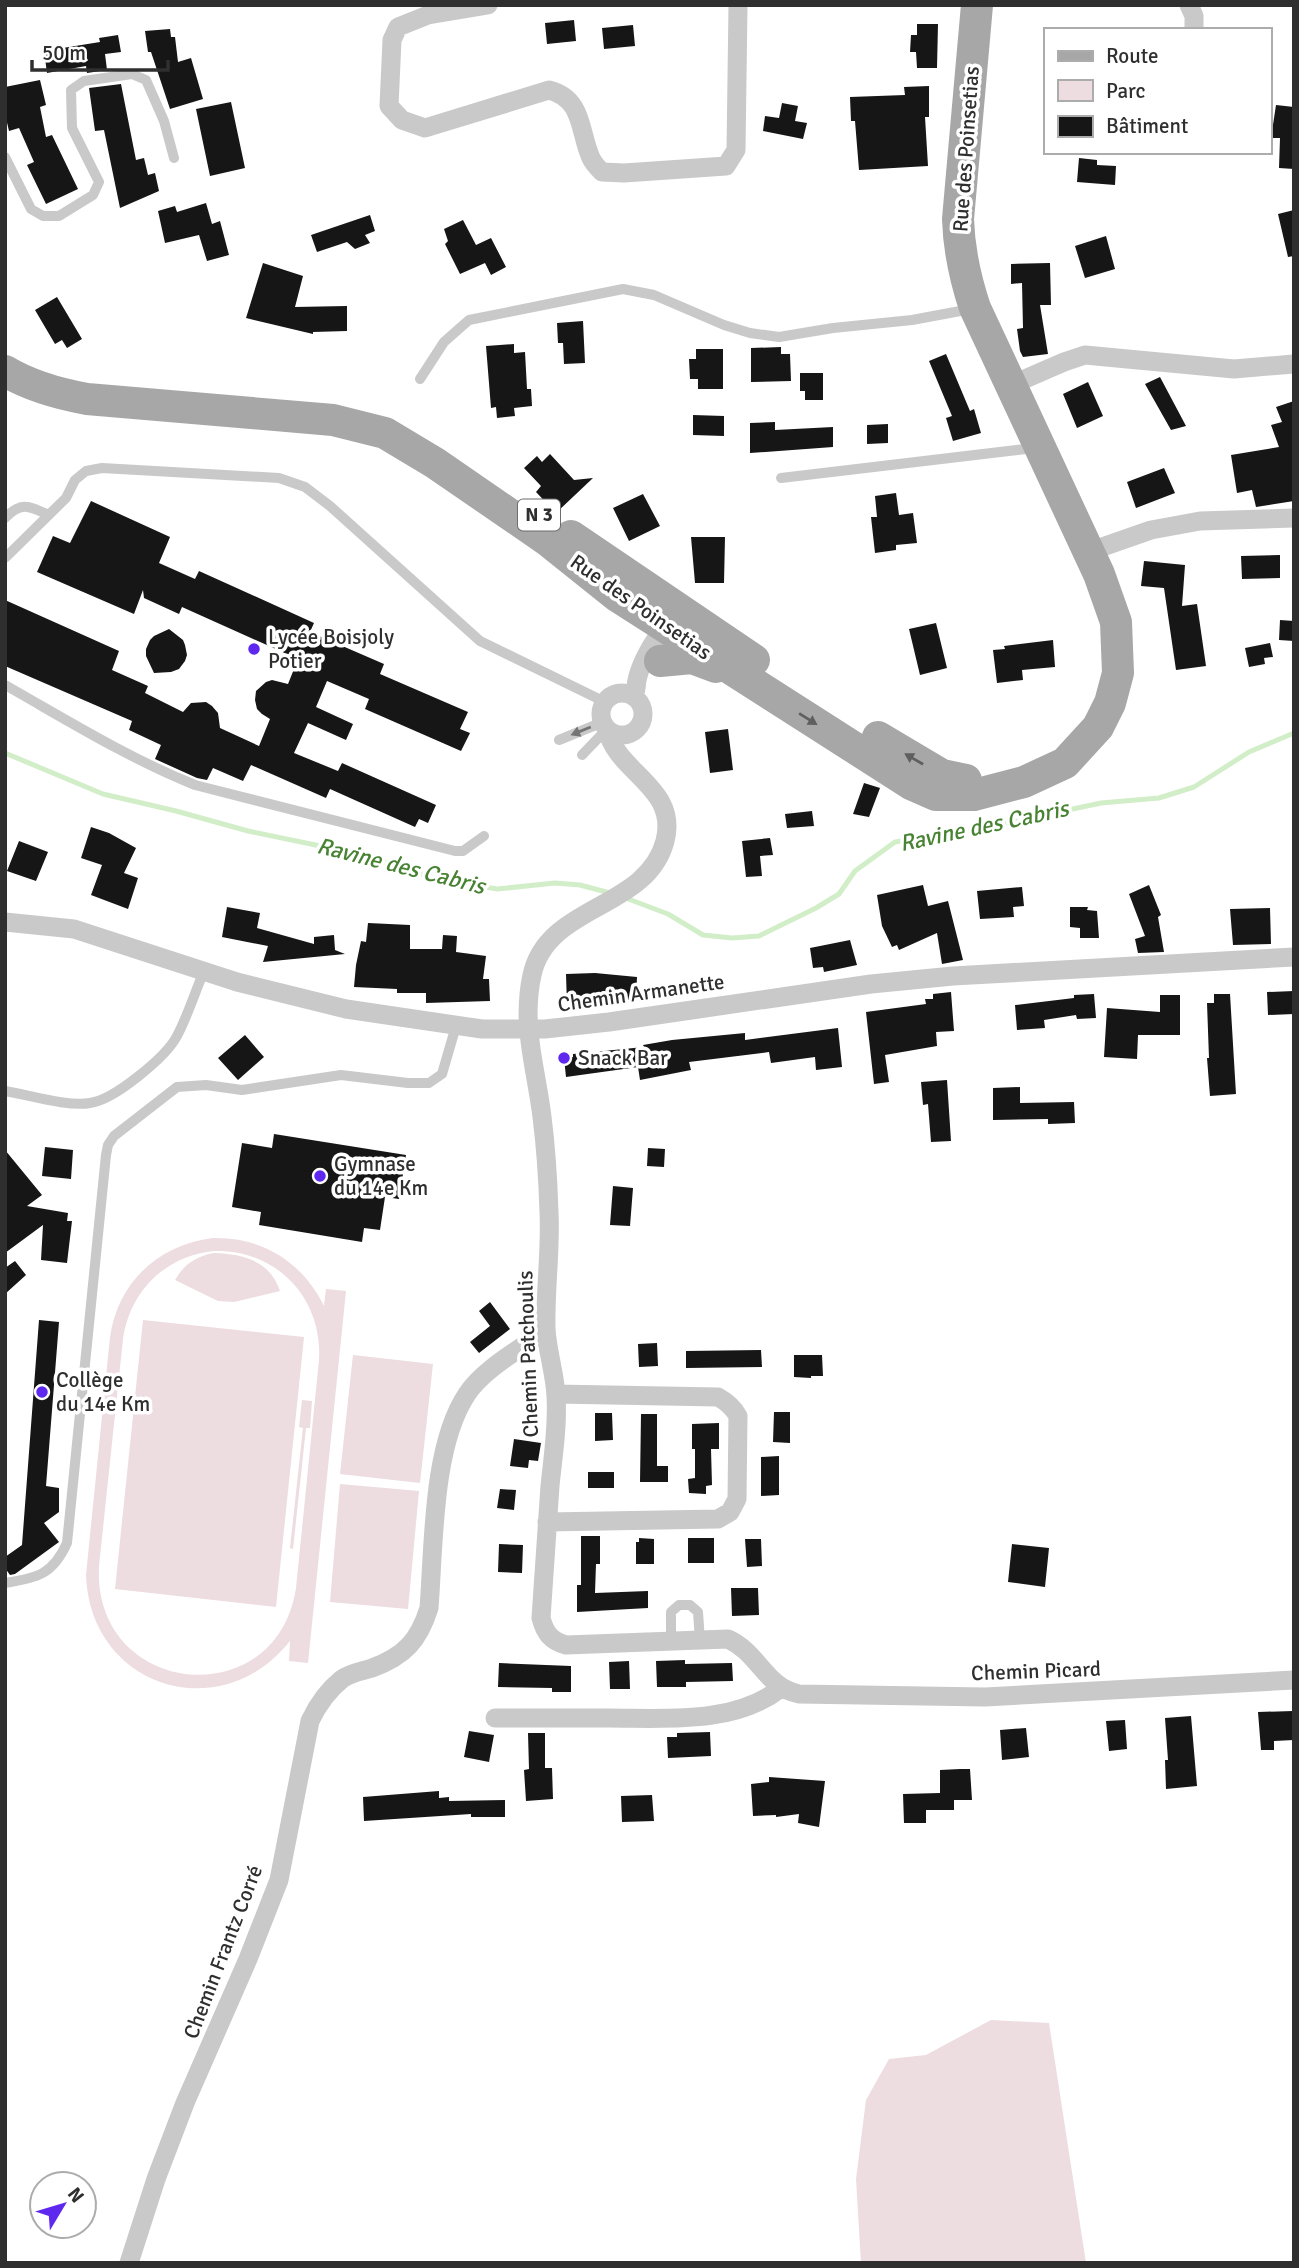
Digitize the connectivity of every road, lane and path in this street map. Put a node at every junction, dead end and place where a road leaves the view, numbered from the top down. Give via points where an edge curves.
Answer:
1 (488, 5) edge
2 (738, 5) edge
3 (977, 5) edge
4 (1189, 5) edge
5 (1194, 28) edge
6 (5, 157) edge
7 (174, 158) dead end
8 (975, 309) junction
9 (1294, 364) edge
10 (17, 377) edge
11 (420, 379) dead end
12 (1011, 385) junction
13 (1040, 448) junction
14 (781, 478) dead end
15 (49, 515) junction
16 (5, 518) edge
17 (1294, 518) edge
18 (1088, 552) junction
19 (5, 558) edge
20 (617, 596) junction
21 (672, 621) junction
22 (654, 657) junction
23 (749, 669) junction
24 (5, 685) edge
25 (633, 692) junction
26 (605, 718) junction
27 (634, 732) junction
28 (559, 740) dead end
29 (582, 755) dead end
30 (640, 775) junction
31 (484, 836) dead end
32 (5, 922) edge
33 (1294, 957) edge
34 (204, 971) junction
35 (456, 1026) junction
36 (527, 1029) junction
37 (5, 1091) edge
38 (546, 1330) junction
39 (556, 1394) junction
40 (547, 1522) junction
41 (5, 1583) edge
42 (701, 1641) junction
43 (671, 1643) junction
44 (1294, 1680) edge
45 (781, 1688) junction
46 (495, 1718) dead end
47 (129, 2263) edge

1 - 2 street via 428,15 398,27 392,40 389,106 402,120 425,128 550,90 563,93 579,117 592,161 602,172 624,173 726,166 736,150
3 - 8 main road, Rue des Poinsetias / N 3 via 958,219 960,253
4 - 5 street
6 - 7 lane via 31,209 43,216 60,216 93,195 99,182 72,128 71,90 84,81 132,74 146,80
8 - 11 lane via 779,337 750,333 654,295 623,289 469,320 444,342
8 - 12 main road, Rue des Poinsetias / N 3
9 - 12 street via 1234,369 1084,355
10 - 20 main road, Rue des Poinsetias / N 3 via 87,399 333,420 385,433 547,540
10 - 21 main road, Rue des Poinsetias / N 3 via 331,403 403,425
12 - 13 main road, Rue des Poinsetias / N 3
13 - 14 lane
13 - 18 main road, Rue des Poinsetias / N 3
15 - 16 lane via 29,506 15,508
15 - 19 lane
15 - 26 lane via 66,498 75,480 86,471 102,468 279,478 305,487 480,641
17 - 18 street via 1200,521 1151,530
18 - 23 main road, Rue des Poinsetias / N 3 via 1116,622 1118,673 1110,703 1098,727 1065,763 1024,782 974,796 936,795 902,778
20 - 21 main road, Rue des Poinsetias / N 3
20 - 22 main road
21 - 22 street
21 - 23 main road, Rue des Poinsetias / N 3
22 - 23 main road
22 - 25 street via 636,678
24 - 31 lane via 116,748 195,785 455,851 464,851
25 - 26 street via 613,695
25 - 27 street via 643,712 641,725
26 - 27 street via 616,735
26 -> 28 lane
26 - 29 lane
26 - 30 street via 610,741
27 - 30 street
30 - 36 street, Chemin Patchoulis via 655,792 667,819 659,855 642,881 549,939 533,970
32 - 34 street, Chemin Armanette via 74,929
33 - 36 street, Chemin Armanette via 953,976
34 - 35 street, Chemin Armanette via 346,1009
34 - 37 lane via 177,1037 118,1092 88,1104
35 - 36 street, Chemin Armanette
35 - 41 lane via 442,1074 429,1083 341,1075 242,1090 177,1087 114,1136 106,1154 67,1543 60,1559 43,1574
36 - 38 street, Chemin Patchoulis via 546,1163
38 - 39 street, Chemin Patchoulis
38 - 47 street, Chemin Frantz Corré via 467,1392 452,1423 440,1465 429,1608 422,1630 410,1646 387,1662 344,1677 321,1699 310,1721 279,1880 180,2116
39 - 40 street, Chemin Patchoulis
39 - 40 street via 718,1397 738,1416 737,1499 730,1512 718,1519
40 - 43 street, Chemin Patchoulis via 541,1618 549,1637 566,1645
42 - 43 street
42 - 43 lane via 698,1612 690,1605 679,1605 671,1612
42 - 45 street via 728,1639 739,1644
44 - 45 street, Chemin Picard via 985,1697 799,1694
45 - 46 street via 761,1702 684,1718

